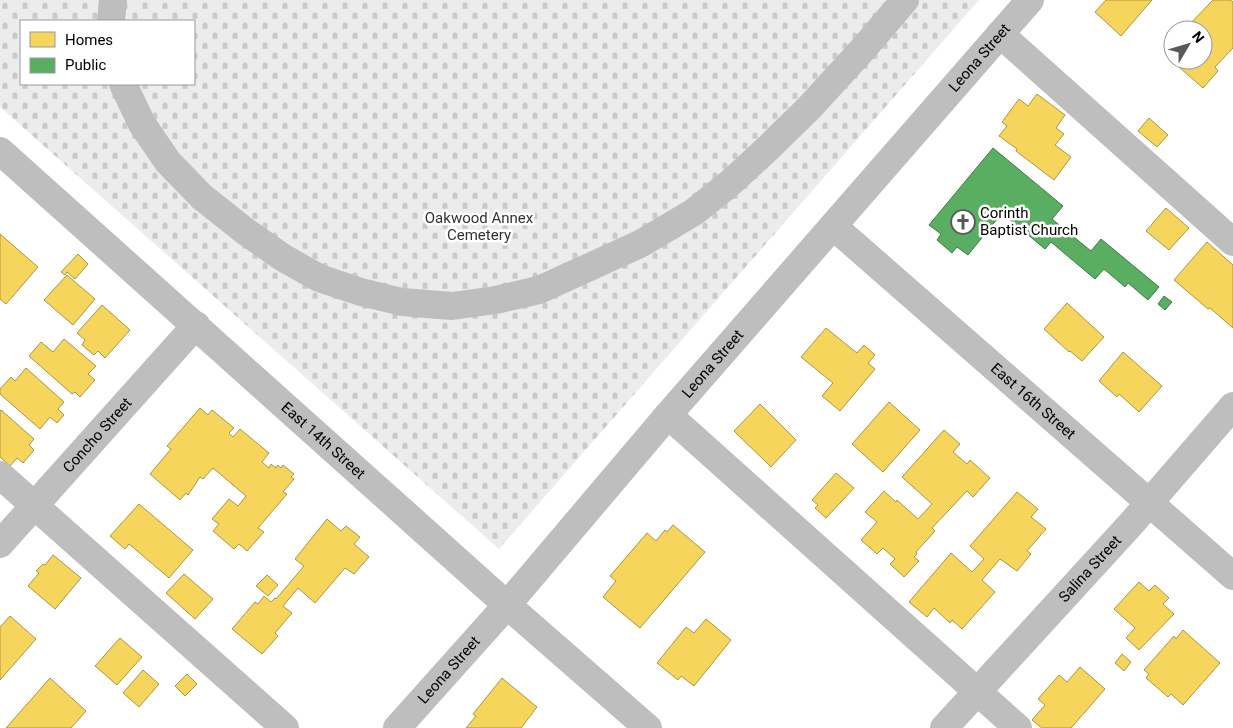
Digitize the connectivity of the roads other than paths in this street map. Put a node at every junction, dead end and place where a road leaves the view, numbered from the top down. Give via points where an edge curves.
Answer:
1 (113, 0) edge
2 (905, 0) edge
3 (1030, 0) edge
4 (111, 20) edge
5 (1000, 34) junction
6 (123, 85) edge
7 (0, 151) edge
8 (833, 226) junction
9 (1233, 242) edge
10 (196, 325) junction
11 (1233, 406) edge
12 (668, 415) junction
13 (0, 475) edge
14 (1149, 502) junction
15 (34, 505) junction
16 (0, 544) edge
17 (1233, 576) edge
18 (507, 605) junction
19 (976, 691) junction
20 (285, 728) edge
21 (397, 728) edge
22 (648, 728) edge
23 (944, 728) edge
24 (1018, 728) edge

1 - 4 street
2 - 6 street via 809,108 741,173 694,212 640,244 540,290 452,306 402,302 362,292 320,278 282,258 202,197 168,162 142,124
3 - 5 street, Leona Street
5 - 8 street, Leona Street
5 - 9 street
7 - 10 street, East 14th Street
8 - 12 street, Leona Street
8 - 14 street, East 16th Street
10 - 15 street, Concho Street
10 - 18 street, East 14th Street
11 - 14 street, Salina Street
12 - 18 street, Leona Street
12 - 19 street
13 - 15 street
14 - 17 street, East 16th Street
14 - 19 street, Salina Street
15 - 16 street, Concho Street
15 - 20 street
18 - 21 street, Leona Street
18 - 22 street, East 14th Street
19 - 23 street, Salina Street
19 - 24 street

